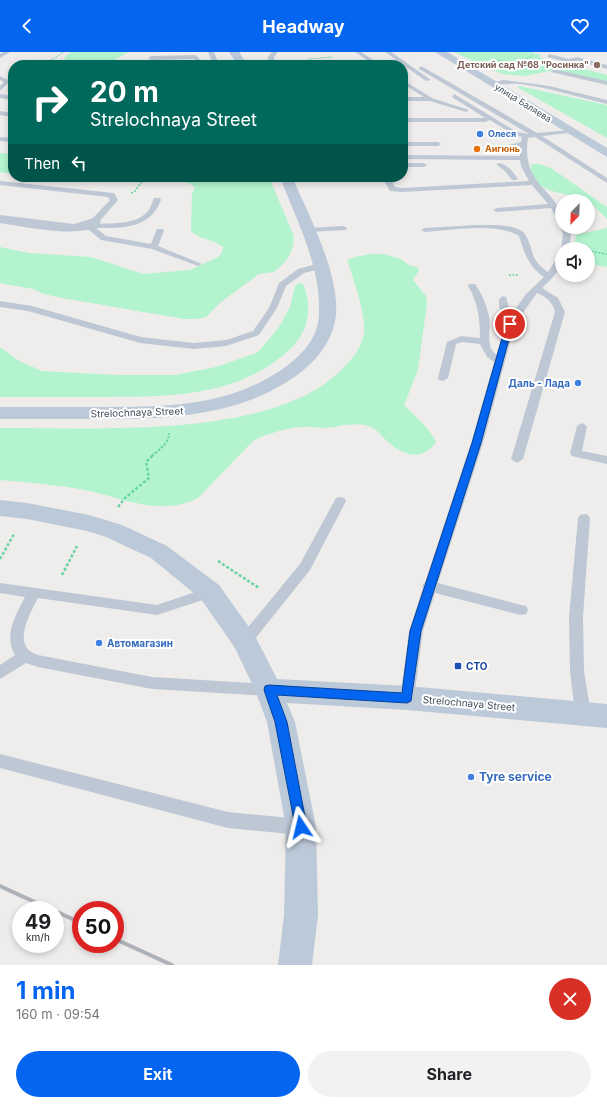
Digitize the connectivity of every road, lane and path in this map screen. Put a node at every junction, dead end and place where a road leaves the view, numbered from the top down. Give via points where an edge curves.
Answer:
1 (7, 52) edge
2 (64, 52) edge
3 (150, 52) edge
4 (358, 52) edge
5 (388, 52) edge
6 (440, 52) edge
7 (549, 54) edge
8 (590, 54) dead end
9 (0, 56) edge
10 (332, 57) dead end
11 (530, 57) dead end
12 (151, 58) joint
13 (577, 59) junction
14 (51, 60) edge
15 (198, 60) edge
16 (309, 60) edge
17 (370, 60) edge
18 (398, 60) edge
19 (517, 64) dead end
20 (607, 67) edge
21 (408, 68) edge
22 (422, 68) dead end
23 (553, 71) dead end
24 (8, 83) edge
25 (490, 83) junction
26 (607, 83) edge
27 (434, 84) dead end
28 (408, 85) edge
29 (0, 89) edge
30 (448, 93) dead end
31 (408, 99) edge
32 (430, 99) junction
33 (607, 102) edge
34 (470, 112) junction
35 (408, 114) edge
36 (490, 118) junction
37 (408, 120) edge
38 (439, 126) dead end
39 (501, 126) junction
40 (568, 131) junction
41 (537, 135) junction
42 (525, 139) junction
43 (408, 144) edge
44 (438, 144) dead end
45 (511, 145) dead end
46 (607, 153) edge
47 (408, 157) edge
48 (522, 158) junction
49 (500, 164) junction
50 (511, 164) dead end
51 (408, 165) edge
52 (514, 179) dead end
53 (606, 180) edge
54 (288, 182) edge
55 (389, 182) edge
56 (0, 183) edge
57 (534, 183) junction
58 (157, 200) dead end
59 (553, 206) junction
60 (555, 209) edge
61 (497, 210) dead end
62 (0, 219) edge
63 (91, 224) junction
64 (343, 228) dead end
65 (308, 230) junction
66 (425, 230) dead end
67 (160, 231) dead end
68 (154, 247) junction
69 (595, 252) edge
70 (607, 254) edge
71 (198, 264) dead end
72 (320, 266) junction
73 (555, 268) edge
74 (549, 277) junction
75 (472, 286) dead end
76 (536, 290) junction
77 (503, 299) dead end
78 (0, 304) edge
79 (510, 324) junction
80 (484, 341) junction
81 (499, 361) junction
82 (443, 378) dead end
83 (0, 413) edge
84 (147, 413) junction
85 (582, 426) dead end
86 (517, 459) dead end
87 (607, 460) edge
88 (340, 501) dead end
89 (0, 508) edge
90 (584, 518) dead end
91 (89, 523) junction
92 (114, 531) junction
93 (430, 586) junction
94 (0, 588) edge
95 (34, 592) junction
96 (210, 592) junction
97 (52, 596) junction
98 (521, 610) dead end
99 (245, 641) junction
100 (25, 656) junction
101 (0, 673) edge
102 (269, 690) junction
103 (407, 698) junction
104 (595, 715) edge
105 (0, 761) edge
106 (301, 827) junction
107 (295, 965) edge

1 - 9 lane
2 - 14 path
3 - 12 lane
4 - 17 lane
5 - 18 lane
6 - 25 main road, улица Баляева
7 - 13 lane via 569,61
8 - 13 lane
10 - 16 path
11 - 19 path
12 - 15 lane via 196,57
13 - 20 lane
21 - 27 lane
22 - 41 lane
23 - 26 lane
24 - 29 lane
25 - 33 lane via 502,81 526,84
25 - 40 main road, улица Баляева
28 - 32 lane
30 - 36 lane
31 - 32 lane
32 - 34 lane
34 - 35 lane
34 - 36 lane
36 - 37 lane
36 - 39 lane
38 - 39 lane
39 - 42 lane
40 - 41 lane
40 - 46 main road, улица Баляева
41 - 42 lane
41 - 53 lane
42 - 45 lane
42 - 48 lane
43 - 44 lane
47 - 48 lane
48 - 57 lane
49 - 50 lane
49 - 51 lane
49 - 52 lane
54 - 65 main road, Strelochnaya Street
55 - 57 lane via 393,189 402,190
56 - 63 lane via 111,195 114,200
57 - 59 lane
58 - 63 lane via 151,212 135,224
59 - 60 lane
59 - 61 lane
62 - 63 street via 74,228
63 - 68 lane via 104,238
64 - 65 lane
65 - 72 main road, Strelochnaya Street
66 - 74 lane via 491,227 515,230 523,236 532,262 538,270
67 - 68 lane
68 - 71 lane
69 - 70 path
72 - 78 lane via 301,272 282,285 273,308 256,332 226,343 194,346 140,340 29,308
72 - 84 main road, Strelochnaya Street via 328,312 326,330 319,343 295,368 276,382 230,401 186,410
73 - 74 lane
74 - 76 lane
75 - 80 lane via 477,292 485,318
76 - 79 lane
76 - 86 lane via 550,296 560,312
77 - 79 lane
79 - 81 lane
80 - 81 lane via 490,355
80 - 82 lane via 461,339 452,342
81 - 93 lane via 477,443
83 - 84 main road, Strelochnaya Street
84 - 92 path via 161,423 169,433 169,439 164,447 151,455 146,462 149,478 116,509
85 - 87 lane via 576,453
88 - 99 lane via 305,567
89 - 91 main road
90 - 104 lane via 576,617 577,671
91 - 92 main road
91 - 97 path
92 - 96 main road via 159,552
93 - 98 lane
93 - 103 lane via 416,631
94 - 95 lane
95 - 97 lane
95 - 100 lane via 17,634 19,651
96 - 97 lane via 157,610
96 - 99 main road
99 - 102 main road
100 - 101 lane
100 - 102 lane via 38,661 152,683
102 - 103 main road, Strelochnaya Street
102 - 106 main road via 281,722
103 - 104 main road, Strelochnaya Street
105 - 106 lane via 228,820
106 - 107 main road via 301,915

